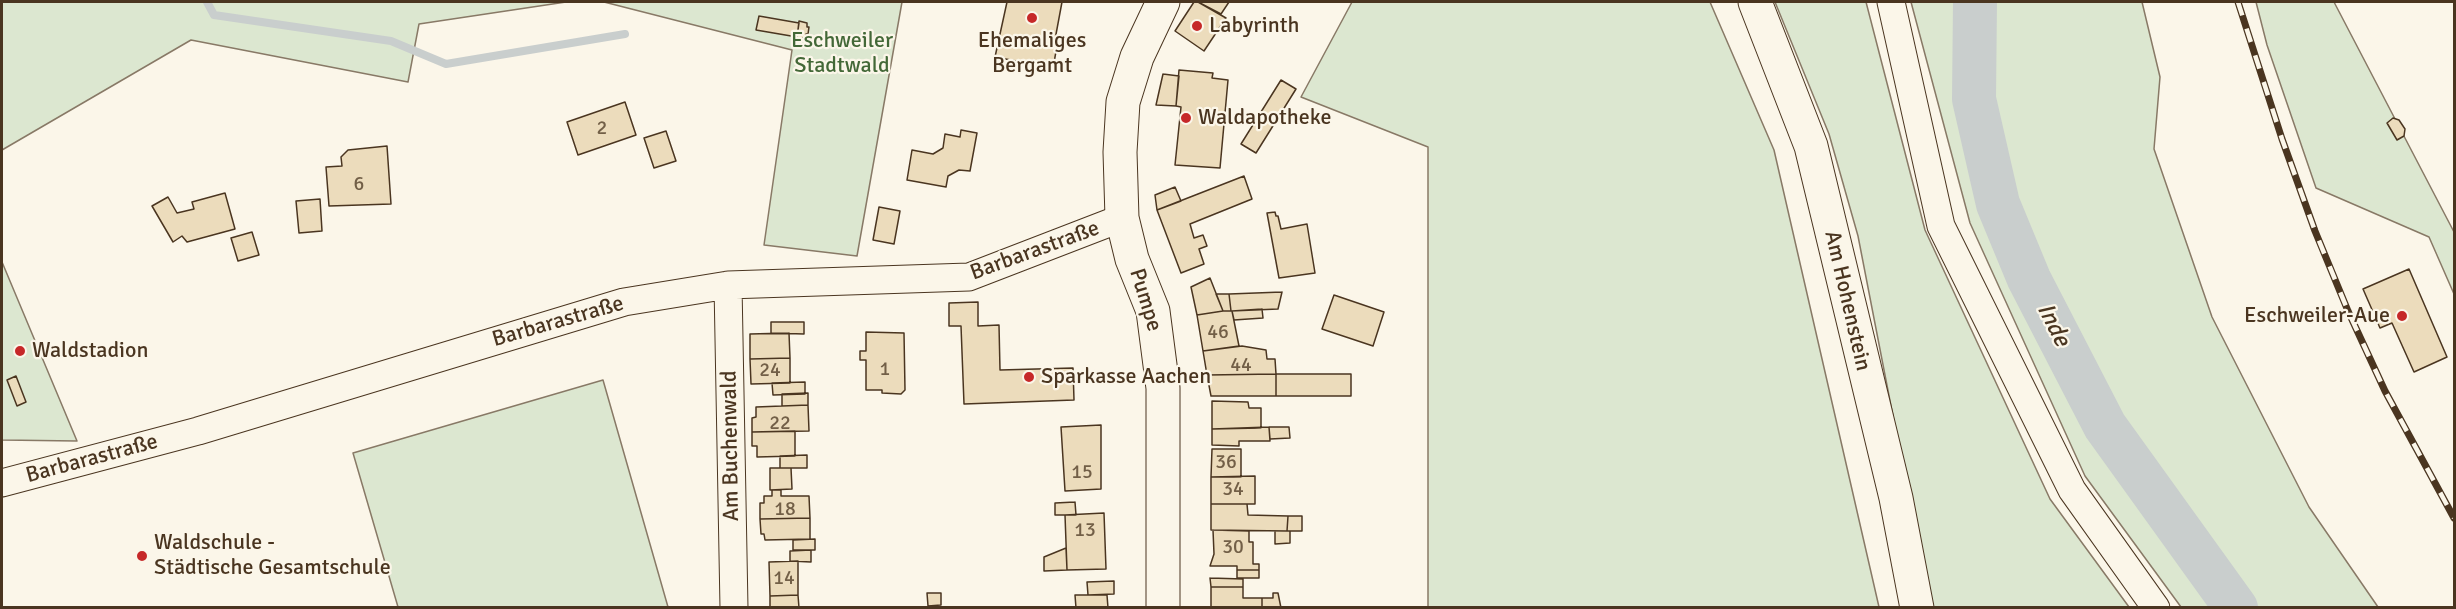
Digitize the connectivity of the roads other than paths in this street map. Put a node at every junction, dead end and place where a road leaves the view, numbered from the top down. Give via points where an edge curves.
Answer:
1 (1163, 2) edge
2 (1755, 2) edge
3 (1891, 2) edge
4 (1122, 218) junction
5 (728, 285) junction
6 (2, 483) edge
7 (734, 608) edge
8 (1164, 608) edge
9 (1917, 608) edge
10 (2156, 608) edge

1 - 4 main road, Pumpe via 1137,57 1123,102
2 - 9 main road, Am Hohenstein via 1811,146 1896,498
3 - 10 street via 1941,226 2072,490
4 - 5 street, Barbarastraße via 969,277
4 - 8 main road, Pumpe via 1132,259 1153,311 1163,388
5 - 6 street, Barbarastraße via 624,302 198,431
5 - 7 street, Am Buchenwald

